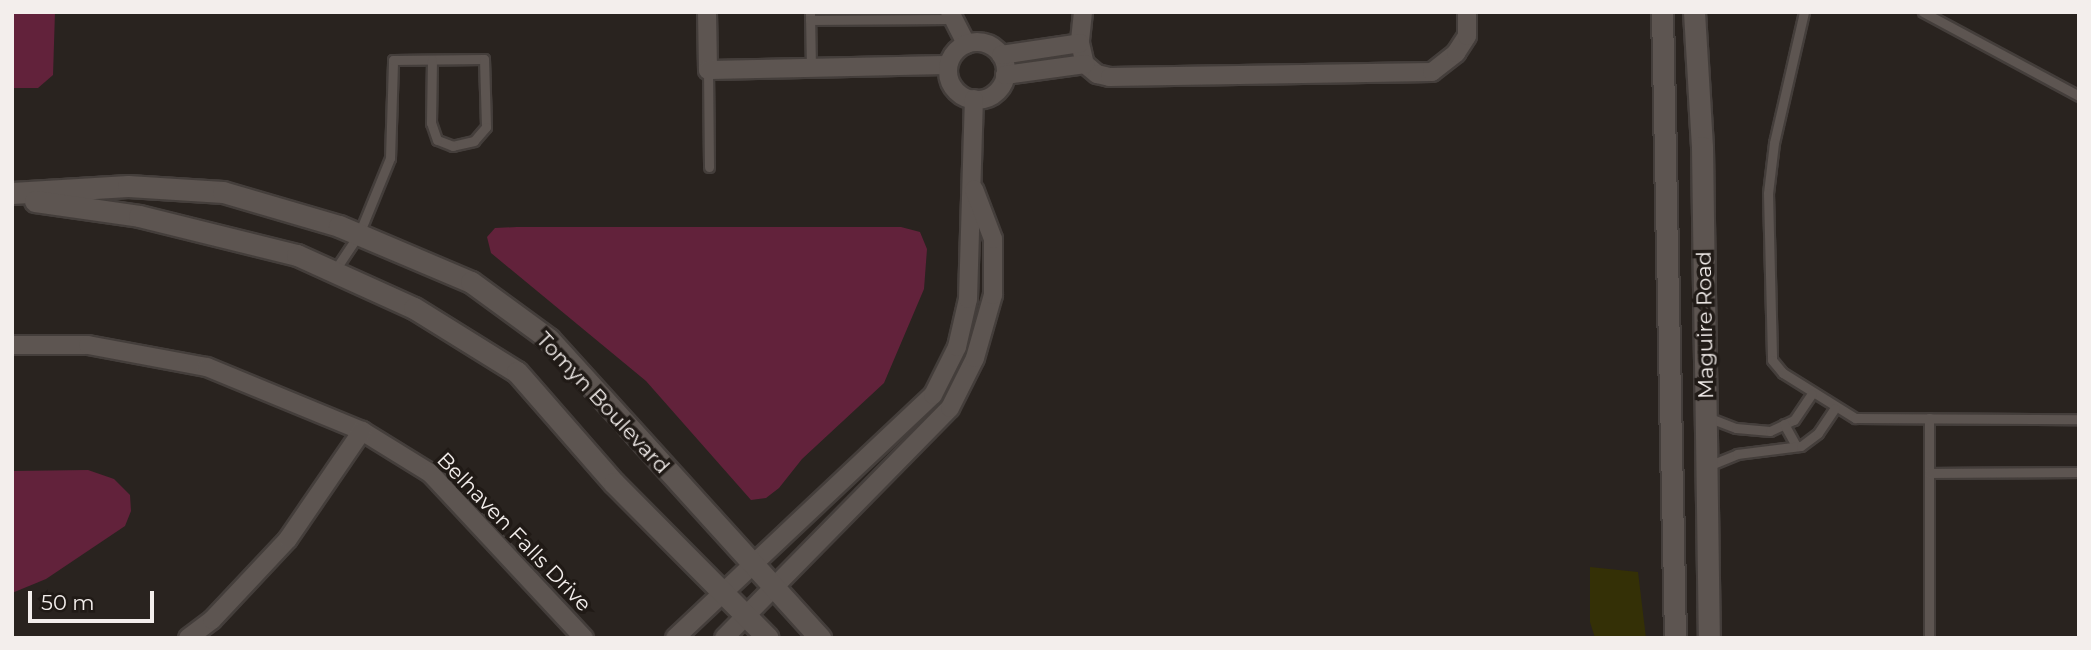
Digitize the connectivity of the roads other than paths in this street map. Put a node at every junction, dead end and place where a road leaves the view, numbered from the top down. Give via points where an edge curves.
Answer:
1 (707, 12) edge
2 (1083, 12) edge
3 (1467, 12) edge
4 (1662, 12) edge
5 (1694, 12) edge
6 (1804, 12) edge
7 (1923, 12) edge
8 (810, 16) edge
9 (950, 16) edge
10 (1080, 43) junction
11 (966, 44) junction
12 (1001, 55) junction
13 (432, 60) junction
14 (1086, 64) junction
15 (948, 65) junction
16 (811, 68) junction
17 (708, 69) junction
18 (1005, 75) junction
19 (2079, 96) edge
20 (974, 99) junction
21 (709, 167) dead end
22 (970, 179) junction
23 (12, 195) edge
24 (359, 234) junction
25 (334, 272) junction
26 (12, 345) edge
27 (1812, 393) junction
28 (933, 394) junction
29 (950, 408) junction
30 (1835, 408) junction
31 (1706, 416) junction
32 (1929, 418) junction
33 (2079, 419) edge
34 (1784, 424) junction
35 (362, 431) junction
36 (1796, 446) junction
37 (1707, 466) junction
38 (2079, 472) edge
39 (1929, 473) junction
40 (755, 567) junction
41 (774, 588) junction
42 (724, 594) junction
43 (746, 616) junction
44 (676, 637) edge
45 (188, 638) edge
46 (584, 638) edge
47 (724, 638) edge
48 (768, 638) edge
49 (820, 638) edge
50 (1675, 638) edge
51 (1709, 638) edge
52 (1929, 638) edge

1 - 17 street
2 - 10 street
3 - 14 street via 1467,36 1442,68 1432,72 1110,77 1097,74
4 - 50 street, Maguire Road
5 - 31 street, Maguire Road via 1702,147
6 - 27 lane via 1774,142 1768,193 1772,360
7 - 19 lane
8 - 9 lane
8 - 16 lane
9 - 11 street
10 - 12 street
10 - 14 street
11 - 12 street via 984,43
11 - 15 street
12 - 18 street
13 - 13 lane via 484,59 486,127 474,141 453,146 437,140 431,122
13 - 24 lane via 393,60 390,158
14 - 18 street
15 - 16 street
15 - 20 street via 957,91
16 - 17 street
17 - 21 lane
18 - 20 street via 993,95
20 - 22 street
22 - 28 street via 968,299 957,347
22 - 29 street via 993,239 993,295 975,358
23 - 24 street, Tomyn Boulevard via 128,186 223,192
23 - 25 street, Tomyn Boulevard via 139,215 297,255
24 - 25 lane
24 - 40 street, Tomyn Boulevard via 471,282 549,339
25 - 42 street, Tomyn Boulevard via 414,308 517,372 614,483
26 - 35 street, Belhaven Falls Drive via 88,345 207,367
27 - 30 lane
27 - 34 lane via 1794,420
28 - 29 street
28 - 40 street
29 - 41 street
30 - 32 lane via 1855,418
30 - 36 lane via 1818,433
31 - 34 lane via 1736,428 1770,431
31 - 37 street, Maguire Road
32 - 33 lane
32 - 39 lane
34 - 36 lane
35 - 45 street via 288,539 212,620
35 - 46 street, Belhaven Falls Drive via 430,472
36 - 37 lane via 1737,454
37 - 51 street, Maguire Road
38 - 39 lane
39 - 52 lane
40 - 41 street, Tomyn Boulevard
40 - 42 street
41 - 43 street
41 - 49 street, Tomyn Boulevard
42 - 43 street, Tomyn Boulevard
42 - 44 street
43 - 47 street
43 - 48 street, Tomyn Boulevard

